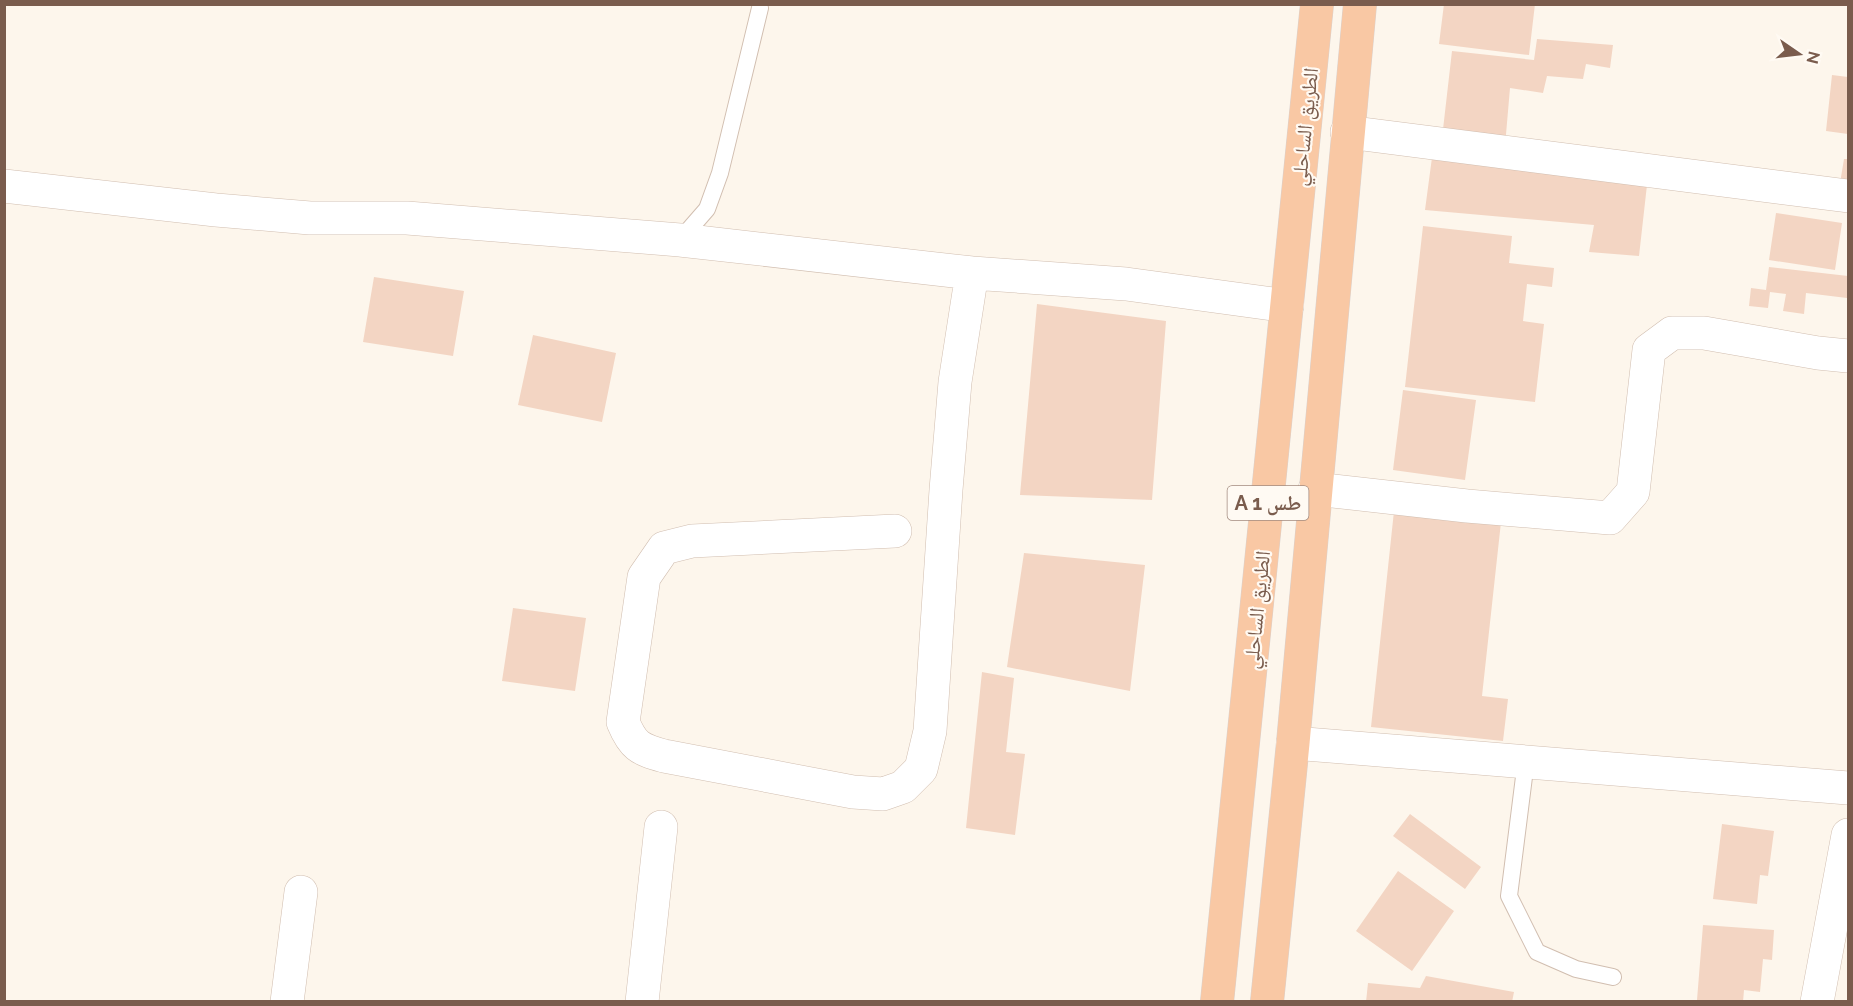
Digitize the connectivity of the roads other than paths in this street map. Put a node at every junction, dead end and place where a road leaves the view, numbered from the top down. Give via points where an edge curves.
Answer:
1 (1317, 4) edge
2 (1360, 4) edge
3 (760, 8) dead end
4 (1347, 132) junction
5 (4, 186) edge
6 (1848, 196) edge
7 (680, 240) junction
8 (972, 273) junction
9 (1287, 306) junction
10 (1848, 356) edge
11 (1315, 489) junction
12 (895, 531) dead end
13 (1293, 743) junction
14 (1526, 760) junction
15 (1848, 788) edge
16 (661, 826) dead end
17 (1848, 835) edge
18 (301, 892) dead end
19 (1612, 977) dead end
20 (287, 1002) edge
21 (642, 1002) edge
22 (1217, 1002) edge
23 (1267, 1002) edge
24 (1817, 1002) edge

1 - 9 highway, الطريق الساحلي / A 1 طس
2 - 4 highway, الطريق الساحلي / A 1 طس
3 - 7 lane via 720,173 707,208
4 - 6 street
4 - 11 highway, الطريق الساحلي / A 1 طس
5 - 7 street via 310,218 407,218
7 - 8 street
8 - 9 street via 1126,284
8 - 12 street via 955,382 930,731 921,769 903,787 883,794 853,792 664,756 644,751 630,740 623,722 644,577 664,548 692,541
9 - 22 highway, الطريق الساحلي / A 1 طس
10 - 11 street via 1704,333 1672,333 1649,350 1632,492 1610,518
11 - 13 highway, الطريق الساحلي / A 1 طس
13 - 14 street
13 - 23 highway, الطريق الساحلي / A 1 طس
14 - 15 street
14 - 19 lane via 1509,896 1537,951 1576,969
16 - 21 street
17 - 24 street
18 - 20 street

